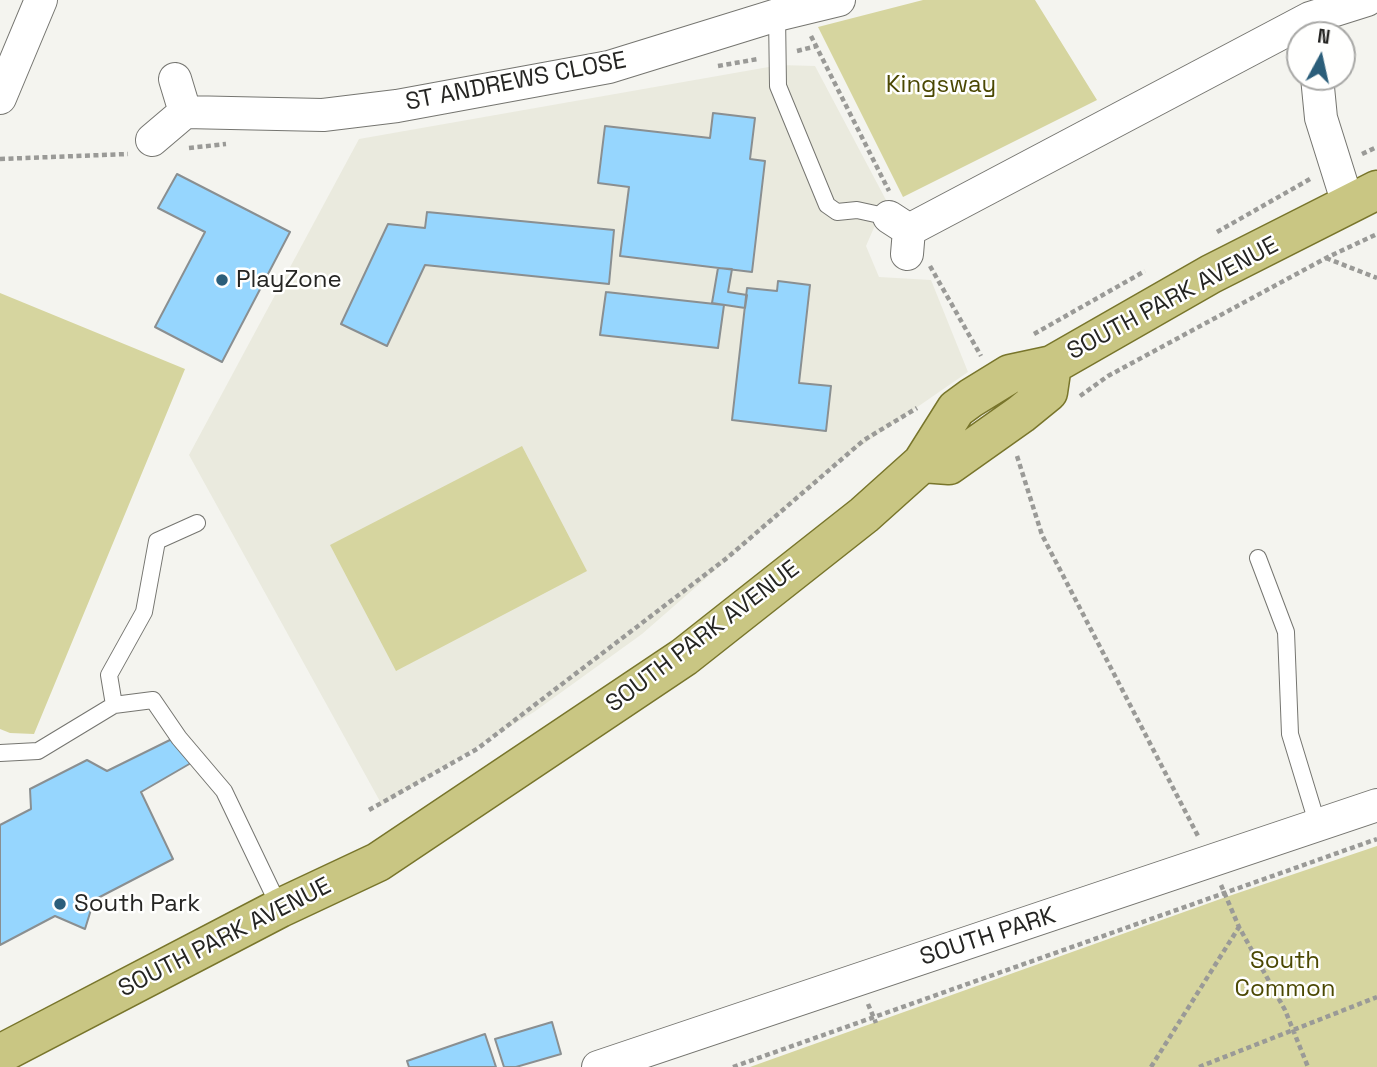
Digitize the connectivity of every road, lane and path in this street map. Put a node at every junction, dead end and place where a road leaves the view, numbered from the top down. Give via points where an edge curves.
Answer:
1 (41, 0) edge
2 (839, 0) edge
3 (1367, 0) edge
4 (773, 8) edge
5 (1322, 21) edge
6 (1286, 39) edge
7 (175, 79) dead end
8 (1318, 91) edge
9 (0, 98) edge
10 (184, 113) junction
11 (152, 140) dead end
12 (1363, 197) edge
13 (902, 234) joint
14 (1377, 234) edge
15 (1326, 258) junction
16 (1377, 278) edge
17 (1075, 399) dead end
18 (927, 402) dead end
19 (1016, 452) dead end
20 (197, 523) dead end
21 (1258, 558) dead end
22 (114, 705) junction
23 (0, 753) edge
24 (1377, 805) edge
25 (369, 810) dead end
26 (1318, 826) junction
27 (1377, 839) edge
28 (1204, 847) dead end
29 (1225, 894) junction
30 (280, 908) junction
31 (1239, 927) junction
32 (1377, 997) edge
33 (1293, 1031) junction
34 (0, 1054) edge
35 (1205, 1066) edge
36 (598, 1067) edge
37 (733, 1067) edge
38 (1151, 1067) edge
39 (1199, 1067) edge
40 (1308, 1067) edge

1 - 9 street
2 - 4 street, ST ANDREWS CLOSE
3 - 5 street
4 - 10 street, ST ANDREWS CLOSE via 610,67 397,106 323,115
4 - 13 lane via 778,86 827,205 838,212 857,210
6 - 13 street
7 - 10 street
8 - 12 street via 1321,118
10 - 11 street
12 - 30 main road, SOUTH PARK AVENUE via 1189,286 1052,365 1010,374 956,410 922,463 864,514 684,657 378,862
14 - 15 path
15 - 16 path
15 - 17 path via 1108,376
18 - 25 path via 864,440 727,558 477,749
19 - 28 path via 1042,535
20 - 22 lane via 157,541 144,612 109,676
21 - 26 lane via 1286,632 1290,734
22 - 23 lane via 38,751
22 - 30 lane via 153,700 224,791
24 - 26 street, SOUTH PARK
26 - 36 street, SOUTH PARK
27 - 29 path
29 - 31 path
29 - 37 path
30 - 34 main road, SOUTH PARK AVENUE
31 - 33 path
31 - 38 path
32 - 33 path
33 - 35 path
33 - 40 path
35 - 39 path

